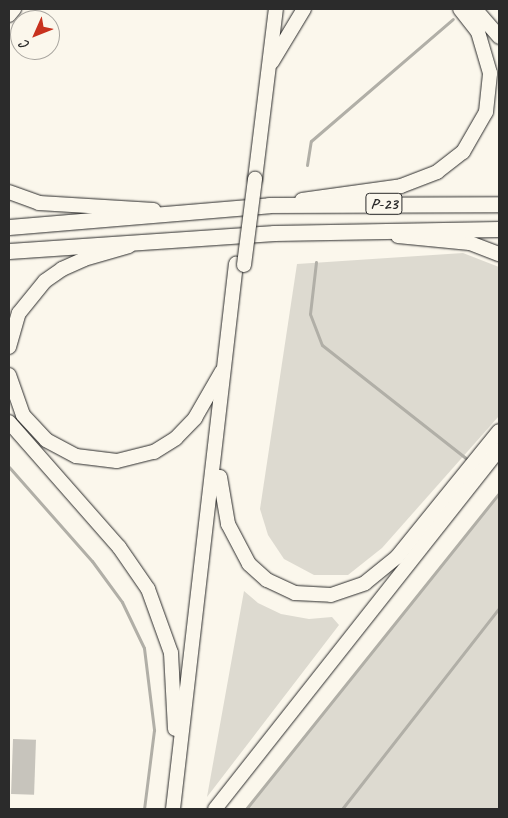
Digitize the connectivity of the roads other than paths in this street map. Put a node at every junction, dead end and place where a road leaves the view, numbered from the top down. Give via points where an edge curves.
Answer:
1 (14, 9) edge
2 (268, 9) edge
3 (276, 9) edge
4 (304, 9) edge
5 (460, 9) edge
6 (475, 9) edge
7 (9, 15) edge
8 (499, 37) edge
9 (268, 70) junction
10 (251, 179) junction
11 (9, 192) edge
12 (499, 204) edge
13 (268, 205) junction
14 (182, 211) junction
15 (9, 227) edge
16 (499, 228) edge
17 (337, 230) junction
18 (158, 238) junction
19 (9, 251) edge
20 (499, 254) edge
21 (240, 265) junction
22 (9, 347) edge
23 (226, 364) junction
24 (9, 375) edge
25 (9, 422) edge
26 (499, 432) edge
27 (499, 450) edge
28 (220, 477) junction
29 (173, 809) edge
30 (180, 809) edge
31 (216, 809) edge

1 - 7 main road
2 - 10 main road
3 - 9 main road
4 - 9 main road
5 - 13 main road via 478,32 490,73 486,112 463,152 437,172 401,186
6 - 8 main road
9 - 10 main road
10 - 21 main road, bridge
11 - 14 main road via 39,203
12 - 13 highway, Р-23
13 - 14 highway, Р-23
14 - 15 highway, Р-23
16 - 17 highway, Р-23
17 - 18 highway, Р-23
17 - 20 main road via 470,243
18 - 19 highway, Р-23
18 - 22 main road via 84,259 45,281 19,313
21 - 23 main road
21 - 28 main road
23 - 24 main road via 195,418 176,438 154,452 117,461 76,456 46,440 23,414
23 - 29 main road
25 - 29 main road via 119,547 148,589 172,653 175,687
26 - 28 main road via 397,557 365,583 337,594 295,594 267,580 249,564 228,524
27 - 31 main road
28 - 30 main road

